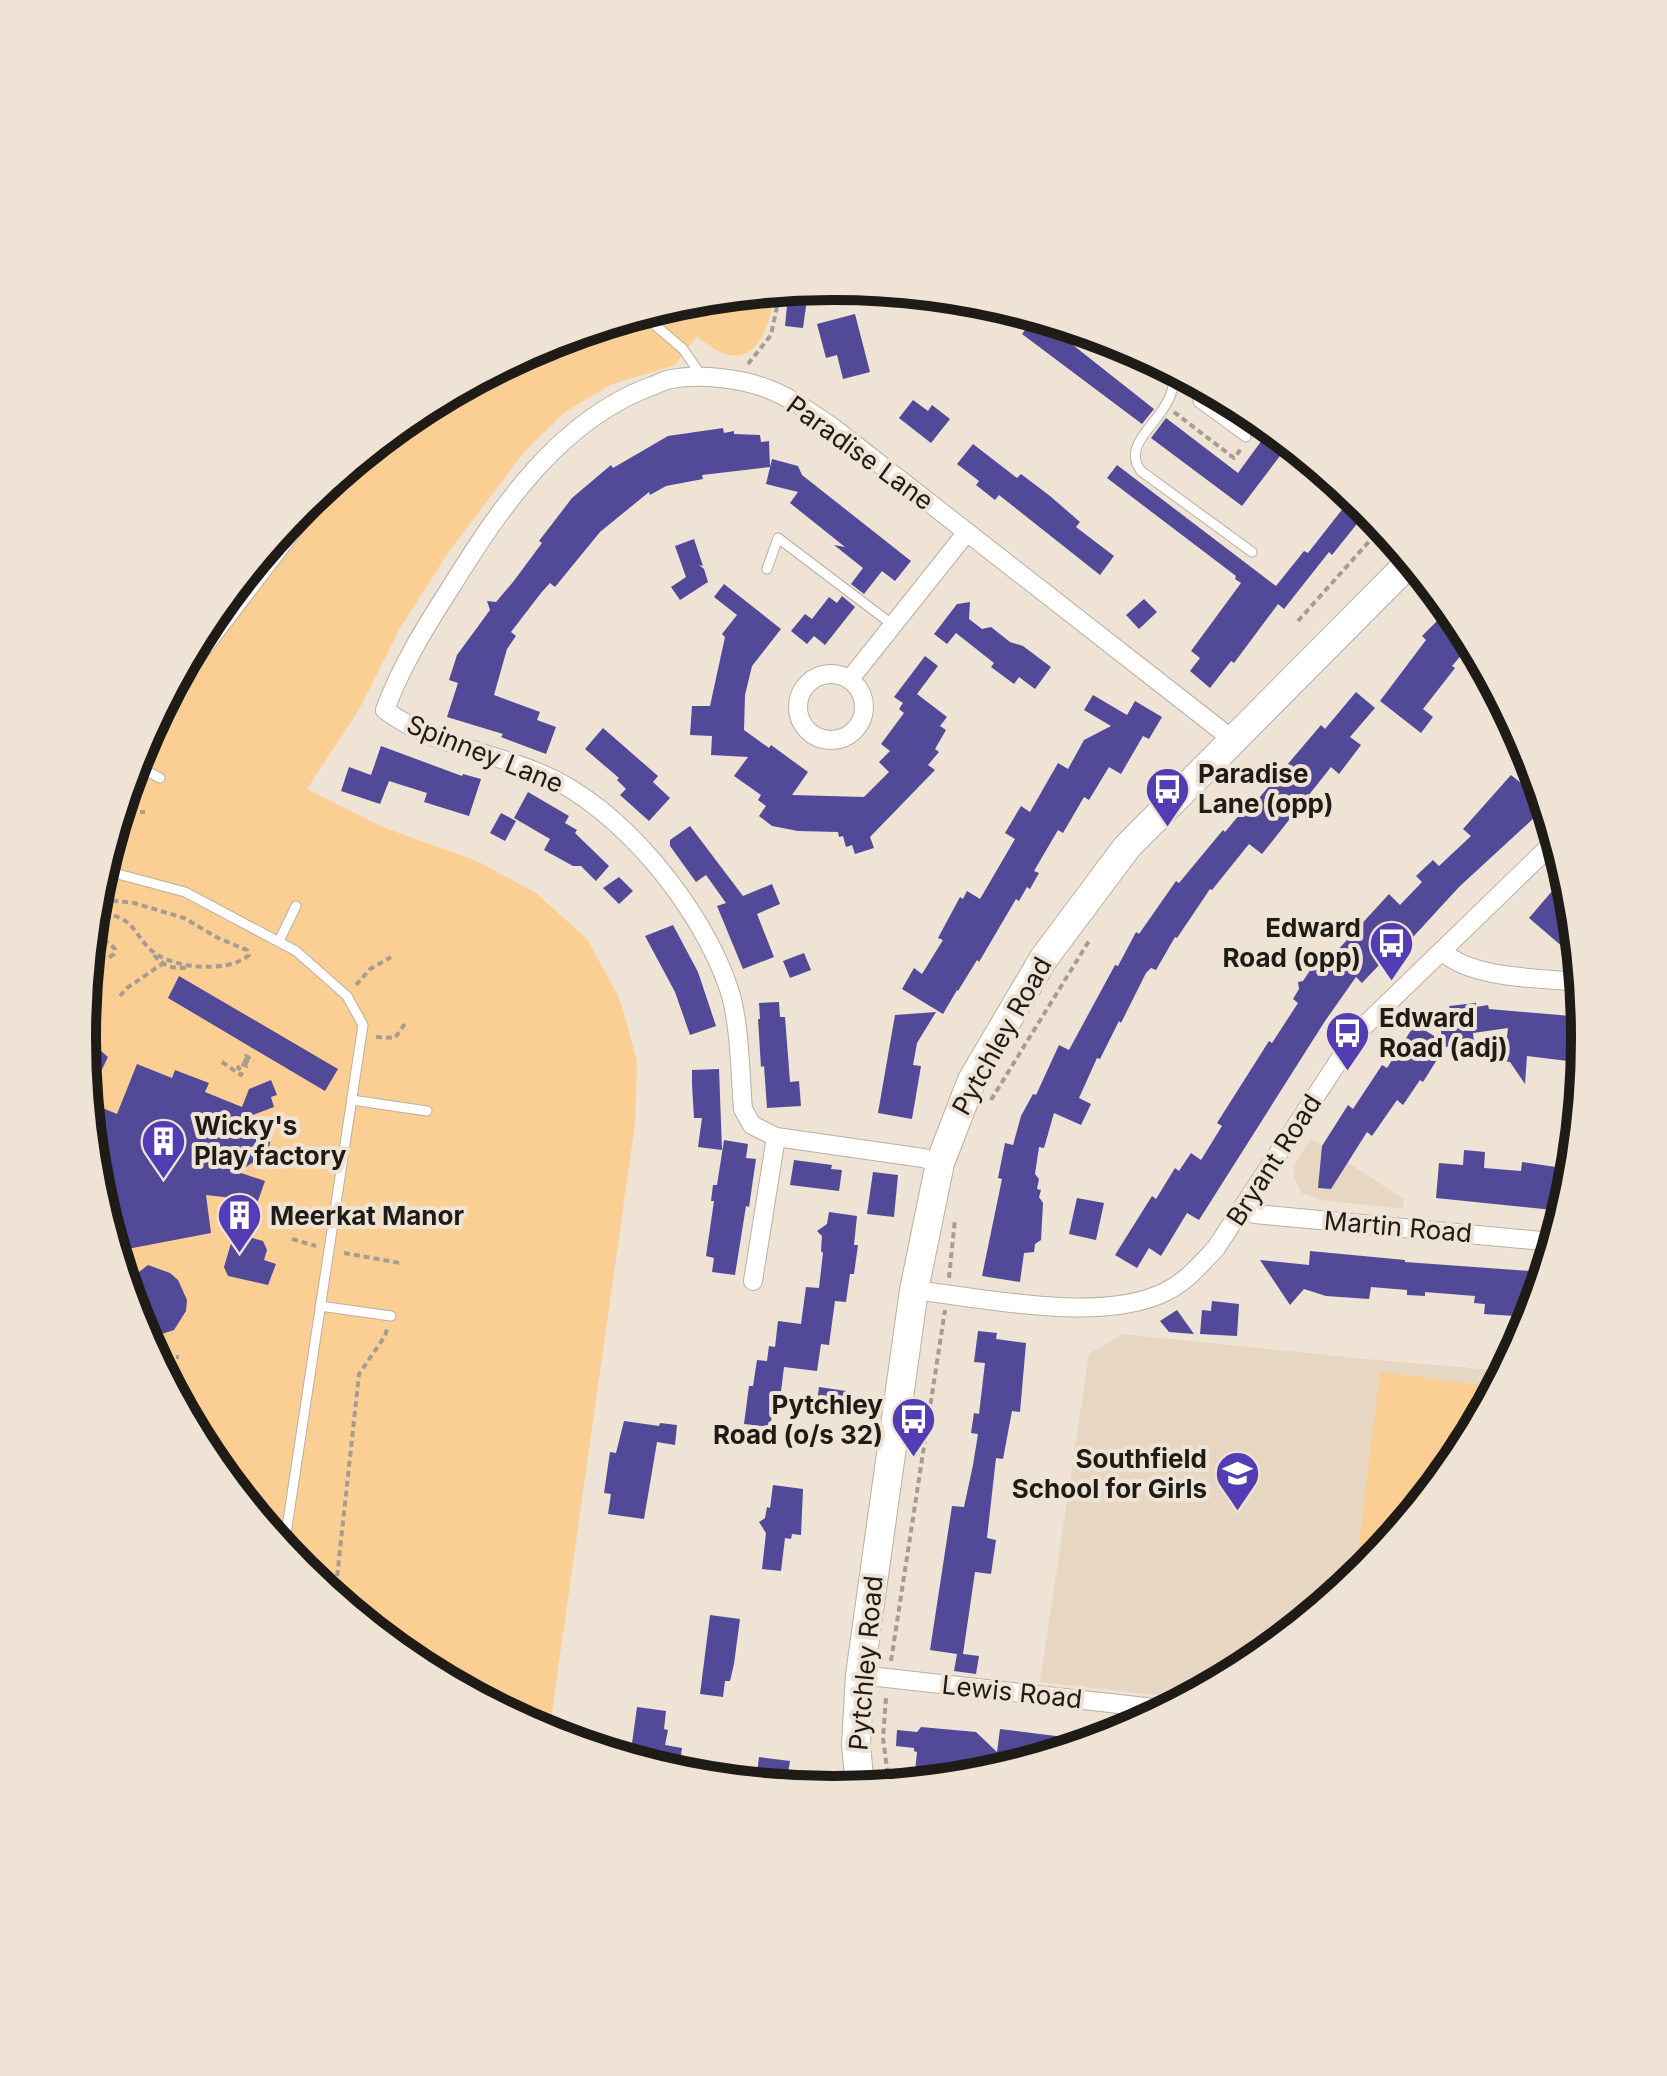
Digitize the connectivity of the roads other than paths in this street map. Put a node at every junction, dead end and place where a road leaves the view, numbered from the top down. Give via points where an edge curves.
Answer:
1 (653, 324) edge
2 (703, 378) junction
3 (1173, 384) edge
4 (1198, 397) edge
5 (1246, 437) dead end
6 (967, 532) junction
7 (293, 537) edge
8 (1252, 552) dead end
9 (767, 569) dead end
10 (1403, 569) edge
11 (893, 625) junction
12 (207, 650) edge
13 (850, 679) dead end
14 (385, 710) joint
15 (1232, 739) junction
16 (146, 771) edge
17 (160, 778) dead end
18 (1547, 849) edge
19 (115, 873) edge
20 (296, 906) dead end
21 (279, 941) junction
22 (1442, 951) junction
23 (1568, 981) edge
24 (352, 1100) junction
25 (427, 1111) dead end
26 (776, 1137) junction
27 (940, 1163) junction
28 (1244, 1206) junction
29 (1542, 1241) edge
30 (753, 1281) dead end
31 (914, 1290) junction
32 (320, 1306) junction
33 (391, 1316) road end
34 (286, 1532) edge
35 (860, 1675) junction
36 (1143, 1707) edge
37 (859, 1775) edge

1 - 2 lane via 683,349
2 - 6 street, Paradise Lane via 768,389 831,426
2 - 14 street, Paradise Lane via 671,379 625,396 551,453 477,546 396,679
3 - 8 lane via 1166,406 1134,450 1134,462
4 - 5 lane
6 - 11 street
6 - 15 street, Paradise Lane
7 - 12 lane
9 - 11 lane via 778,538
10 - 15 main road, Pytchley Road
11 - 13 street
14 - 26 street, Spinney Lane via 436,739 543,774 582,796 635,842 680,896 708,942 730,990 743,1109 752,1125
15 - 27 main road, Pytchley Road via 1127,847 1044,958 972,1080
16 - 17 lane
18 - 22 street, Bryant Road
19 - 21 lane via 185,892
20 - 21 lane
21 - 24 lane via 347,996 363,1025
22 - 23 street via 1452,960 1487,971
22 - 28 street, Bryant Road via 1357,1033
24 - 25 lane
24 - 32 lane
26 - 27 street, Spinney Lane
26 - 30 street
27 - 31 main road, Pytchley Road
28 - 29 street, Martin Road via 1255,1214
28 - 31 street, Bryant Road via 1188,1278 1141,1301 1084,1308
31 - 35 main road, Pytchley Road
32 - 33 lane
32 - 34 lane
35 - 36 street, Lewis Road
35 - 37 main road, Pytchley Road

